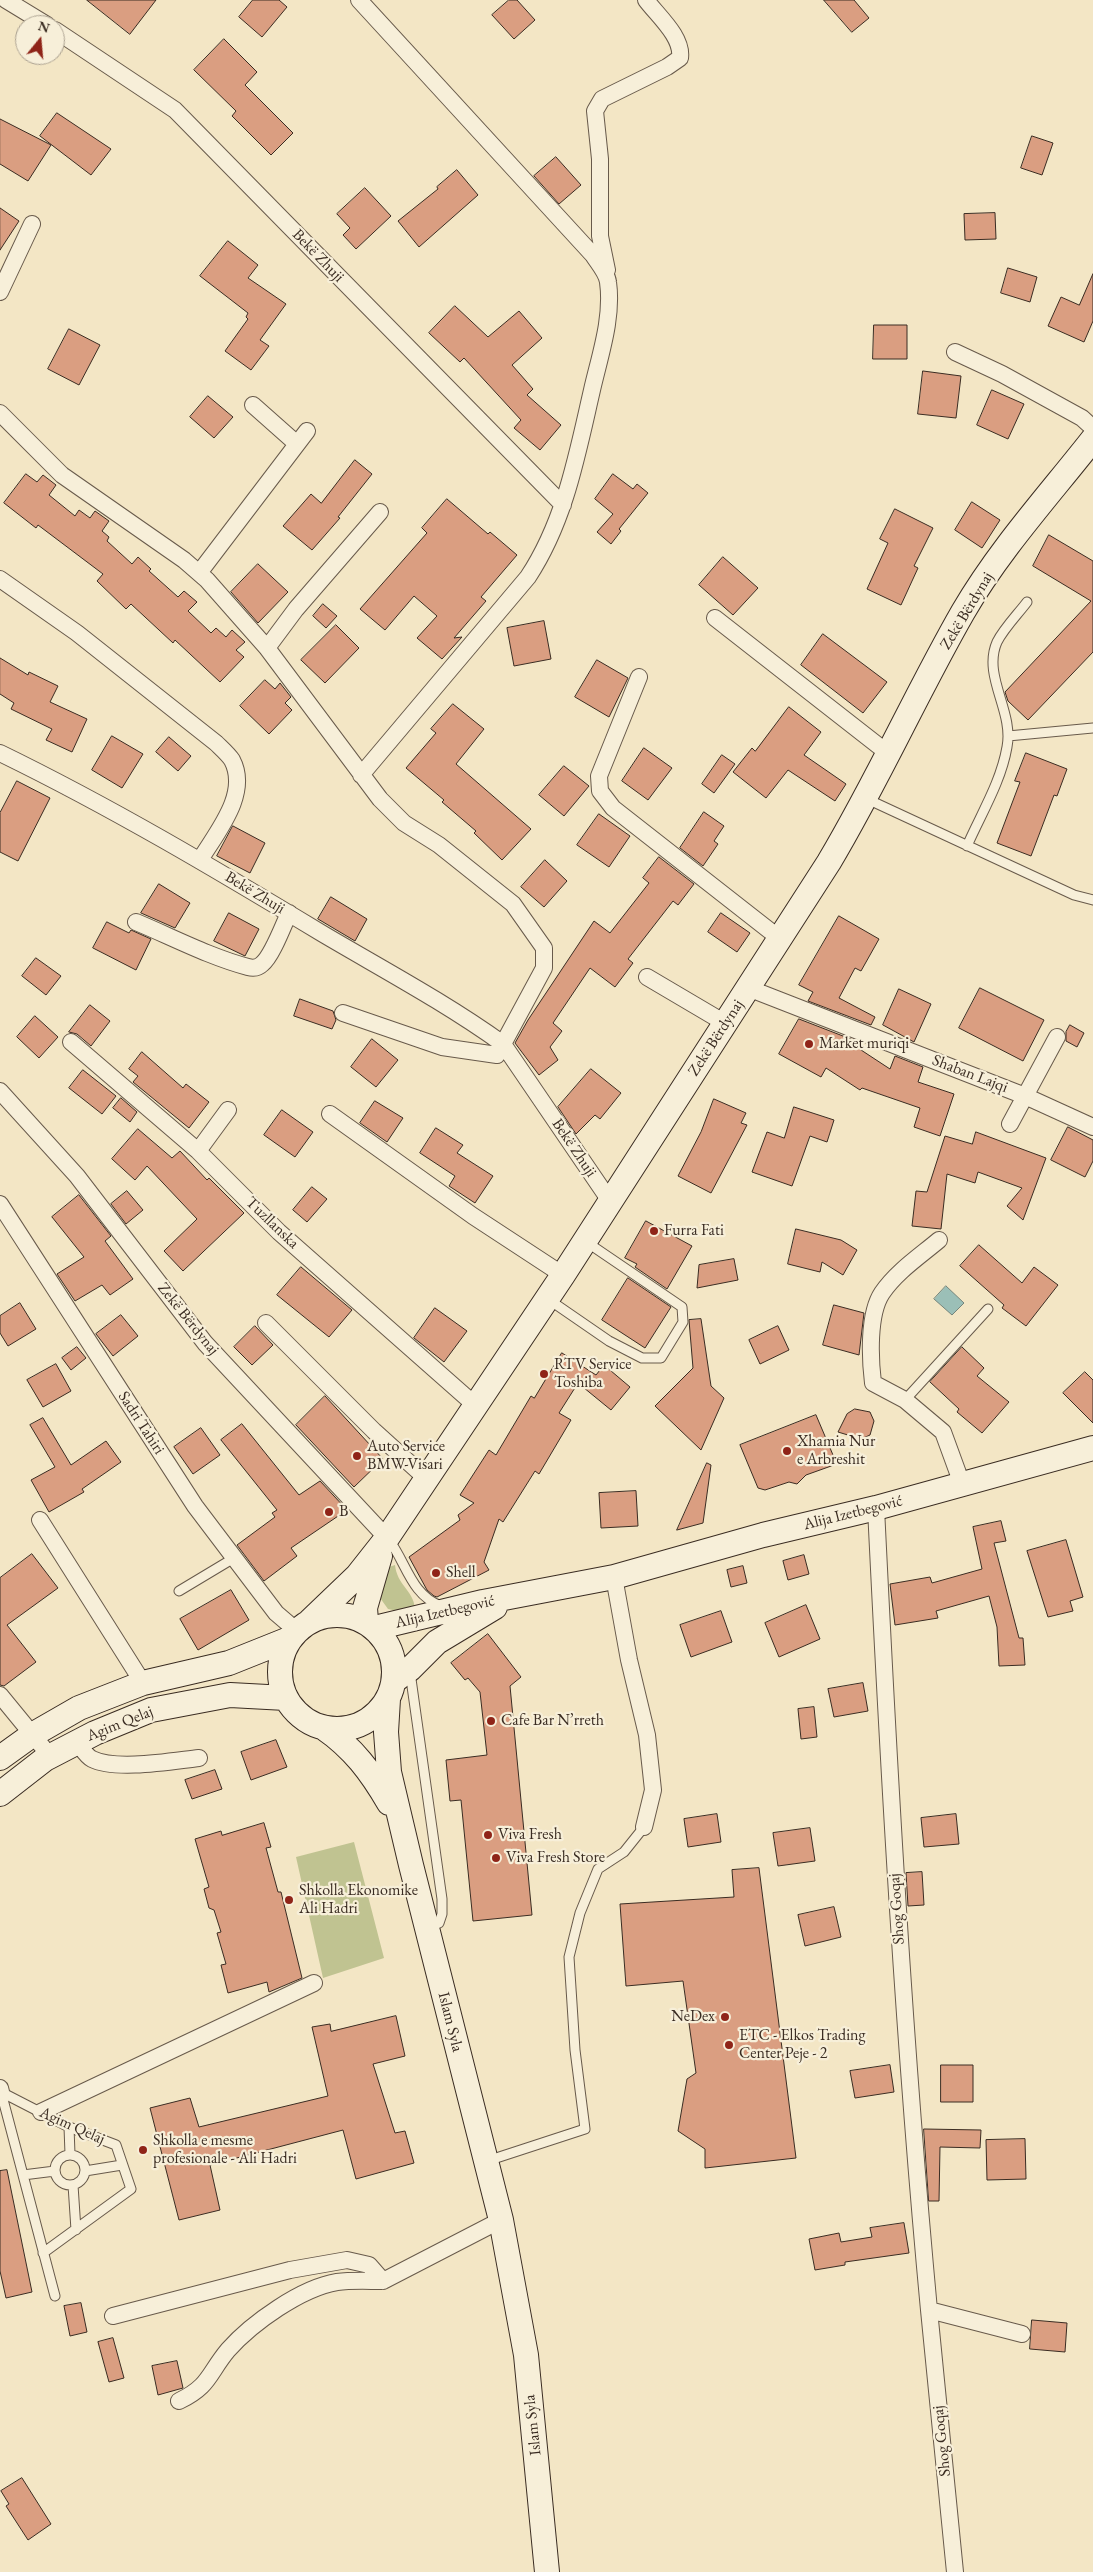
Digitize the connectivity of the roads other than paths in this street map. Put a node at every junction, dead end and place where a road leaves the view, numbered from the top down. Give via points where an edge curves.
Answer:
1 (6, 0) edge
2 (359, 0) edge
3 (646, 0) edge
4 (31, 15) edge
5 (65, 37) edge
6 (32, 224) dead end
7 (608, 280) junction
8 (0, 292) edge
9 (955, 352) dead end
10 (253, 405) dead end
11 (0, 413) edge
12 (1093, 428) edge
13 (1093, 440) edge
14 (563, 505) junction
15 (380, 512) dead end
16 (199, 573) junction
17 (0, 579) edge
18 (1027, 602) dead end
19 (715, 618) dead end
20 (266, 648) junction
21 (639, 677) dead end
22 (1093, 728) edge
23 (1008, 736) junction
24 (0, 753) edge
25 (889, 754) junction
26 (361, 775) junction
27 (866, 799) junction
28 (967, 846) junction
29 (200, 860) junction
30 (1093, 900) edge
31 (289, 913) junction
32 (136, 922) dead end
33 (779, 938) junction
34 (647, 977) dead end
35 (748, 988) junction
36 (343, 1013) dead end
37 (725, 1023) junction
38 (1057, 1037) dead end
39 (70, 1042) dead end
40 (503, 1044) junction
41 (0, 1091) edge
42 (1025, 1096) junction
43 (228, 1110) dead end
44 (330, 1114) dead end
45 (1010, 1124) dead end
46 (1093, 1127) edge
47 (198, 1151) junction
48 (610, 1202) junction
49 (0, 1204) edge
50 (938, 1240) dead end
51 (585, 1241) junction
52 (563, 1275) junction
53 (547, 1298) junction
54 (988, 1309) dead end
55 (266, 1323) dead end
56 (905, 1400) junction
57 (475, 1405) junction
58 (1093, 1448) edge
59 (427, 1479) junction
60 (962, 1484) junction
61 (876, 1508) junction
62 (40, 1520) dead end
63 (387, 1538) junction
64 (234, 1558) junction
65 (614, 1578) junction
66 (179, 1591) dead end
67 (515, 1597) junction
68 (451, 1609) junction
69 (370, 1625) junction
70 (299, 1630) junction
71 (143, 1683) junction
72 (397, 1683) junction
73 (0, 1695) edge
74 (286, 1698) junction
75 (324, 1728) junction
76 (32, 1735) junction
77 (77, 1742) junction
78 (50, 1756) junction
79 (0, 1758) edge
80 (199, 1758) dead end
81 (0, 1794) edge
82 (401, 1823) junction
83 (644, 1827) joint
84 (426, 1928) junction
85 (314, 1983) dead end
86 (1, 2090) edge
87 (41, 2112) junction
88 (69, 2127) junction
89 (70, 2154) junction
90 (486, 2161) junction
91 (122, 2165) junction
92 (55, 2171) junction
93 (85, 2171) junction
94 (23, 2175) junction
95 (73, 2184) junction
96 (501, 2220) junction
97 (76, 2230) junction
98 (43, 2253) junction
99 (383, 2281) junction
100 (55, 2296) dead end
101 (928, 2310) junction
102 (113, 2316) dead end
103 (1022, 2334) dead end
104 (178, 2401) dead end
105 (548, 2572) edge
106 (955, 2572) edge

1 - 4 street
2 - 7 street via 593,255
3 - 7 street via 678,41 680,58 602,99 595,111 600,159 600,236
5 - 14 street, Bekë Zhuji via 175,110
6 - 8 street
7 - 14 street via 608,310 602,350 579,454
9 - 12 street via 1082,418
10 - 16 street via 302,437
11 - 16 street via 62,474
13 - 25 main road, Zekë Bërdynaj via 1001,556 964,611
14 - 26 street via 543,555 528,577
15 - 20 street
16 - 20 street
17 - 29 street via 77,633 216,743 231,759 238,786 230,810
18 - 23 lane via 997,642 992,667 1006,712
19 - 25 street
20 - 26 street
21 - 33 street via 599,776 600,791 613,808 649,838
22 - 23 lane
23 - 28 lane via 1000,774
24 - 29 street, Bekë Zhuji
25 - 27 main road, Zekë Bërdynaj
26 - 40 street via 404,823 439,845 513,904 544,948 544,968
27 - 28 lane
27 - 33 main road, Zekë Bërdynaj
28 - 30 lane via 1074,895
29 - 31 street, Bekë Zhuji
31 - 32 street via 268,956 256,968
31 - 40 street, Bekë Zhuji via 446,1005
33 - 35 main road, Zekë Bërdynaj
34 - 37 street
35 - 37 main road, Zekë Bërdynaj
35 - 42 street, Shaban Lajqi
36 - 40 street via 442,1047 497,1055
37 - 48 main road, Zekë Bërdynaj
38 - 42 street
39 - 47 street, Tuzllanska
40 - 48 street, Bekë Zhuji
41 - 63 street, Zekë Bërdynaj via 78,1176 205,1343
42 - 45 street
42 - 46 street, Shaban Lajqi
43 - 47 street
44 - 52 street via 473,1216
47 - 57 street, Tuzllanska via 280,1232
48 - 51 main road, Zekë Bërdynaj
49 - 64 street, Sadri Tahiri via 195,1506
50 - 56 street via 882,1293 872,1324 870,1363 873,1383
51 - 52 main road, Zekë Bërdynaj
51 - 53 lane via 682,1307 682,1322 661,1358 642,1358
52 - 53 main road, Zekë Bërdynaj
53 - 57 main road, Zekë Bërdynaj
54 - 56 lane
55 - 59 street
56 - 60 street via 943,1432
57 - 59 main road, Zekë Bërdynaj
58 - 60 main road, Alija Izetbegović
59 - 63 main road, Zekë Bërdynaj
60 - 61 main road, Alija Izetbegović
61 - 65 main road, Alija Izetbegović via 763,1535
61 - 101 street, Shog Goqaj via 892,1829
62 - 71 street, Agim Qelaj
63 - 68 lane via 398,1552 410,1580 422,1594 433,1603
63 - 69 main road, Zekë Bërdynaj via 365,1608
63 - 70 main road, Zekë Bërdynaj via 356,1576
64 - 66 lane
64 - 70 street, Sadri Tahiri via 276,1613
65 - 67 main road, Alija Izetbegović
65 - 83 street via 647,1735 653,1790
67 - 68 main road, Alija Izetbegović
67 - 72 main road, Alija Izetbegović via 437,1642
68 - 69 main road, Alija Izetbegović
69 - 70 main road via 344,1615 326,1615
69 - 72 main road via 387,1643
70 - 71 main road, Agim Qelaj via 228,1663
70 - 74 main road, Zekë Bërdynaj via 280,1660 279,1673
71 - 76 main road, Agim Qelaj via 80,1708
72 - 75 main road, Zekë Bërdynaj via 376,1714 361,1724 343,1729
72 - 82 main road, Islam Syla via 386,1732 389,1772
72 - 84 lane via 442,1899 439,1923
73 - 76 street
74 - 75 main road, Zekë Bërdynaj via 296,1712
74 - 77 main road, Agim Qelaj via 230,1695 151,1710
75 - 82 main road, Islam Syla via 344,1742 370,1770
76 - 78 street
76 - 79 main road, Agim Qelaj
77 - 78 main road, Agim Qelaj
77 - 80 street via 90,1758 103,1764 152,1764
78 - 81 main road, Agim Qelaj
82 - 84 main road, Islam Syla
83 - 90 lane via 624,1852 598,1869 580,1913 570,1957 575,2050 585,2129
84 - 90 main road, Islam Syla
85 - 87 street
86 - 87 lane, Agim Qelaj
86 - 94 lane
87 - 88 lane, Agim Qelaj
88 - 89 lane
88 - 91 lane, Agim Qelaj via 116,2145
89 - 92 lane via 57,2161
89 - 93 lane via 79,2157
90 - 96 main road, Islam Syla
91 - 93 lane
91 - 97 lane, Agim Qelaj via 131,2188
92 - 94 lane
92 - 95 lane via 59,2180
93 - 95 lane via 82,2180
94 - 98 lane
95 - 97 lane
96 - 99 street
96 - 105 main road, Islam Syla via 526,2355
97 - 98 lane, Agim Qelaj
98 - 100 lane
99 - 102 street via 369,2265 347,2260 290,2270
99 - 104 street via 337,2282 302,2294 228,2350 197,2392
101 - 103 street
101 - 106 street, Shog Goqaj

